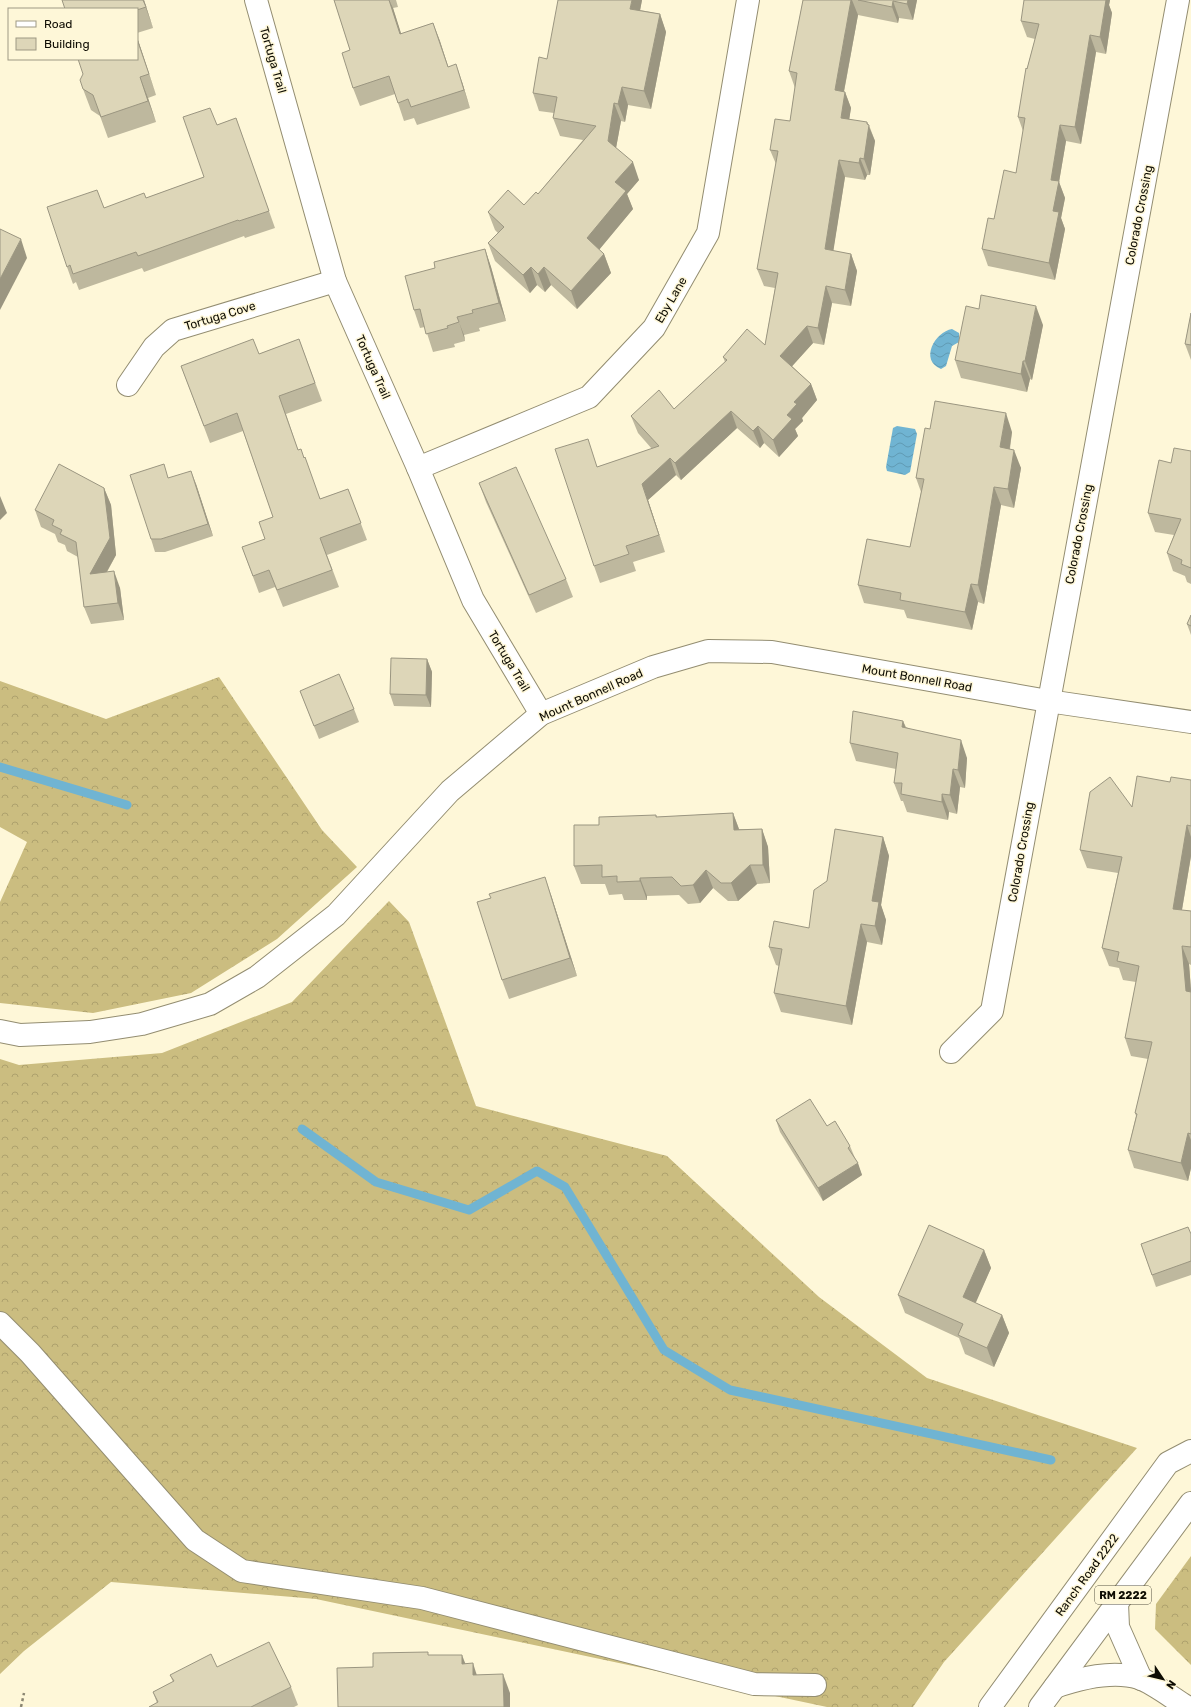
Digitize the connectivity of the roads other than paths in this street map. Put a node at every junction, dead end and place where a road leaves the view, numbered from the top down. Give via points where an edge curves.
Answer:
1 (256, 0) edge
2 (748, 0) edge
3 (1178, 0) edge
4 (335, 281) junction
5 (128, 385) dead end
6 (418, 468) junction
7 (1048, 701) junction
8 (542, 714) junction
9 (1191, 722) edge
10 (0, 1031) edge
11 (951, 1052) dead end
12 (0, 1323) edge
13 (1191, 1451) edge
14 (1191, 1503) edge
15 (1117, 1603) junction
16 (1140, 1679) junction
17 (815, 1685) dead end
18 (1055, 1687) junction
19 (990, 1707) edge
20 (1040, 1707) edge
21 (1187, 1707) edge

1 - 4 street, Tortuga Trail
2 - 6 street, Eby Lane via 708,233 654,328 589,397
3 - 7 street, Colorado Crossing
4 - 5 street, Tortuga Cove via 173,330 154,347
4 - 6 street, Tortuga Trail
6 - 8 street, Tortuga Trail via 473,600
7 - 8 street, Mount Bonnell Road via 772,652 708,651 653,667
7 - 9 street, Mount Bonnell Road
7 - 11 street, Colorado Crossing via 992,1011
8 - 10 street, Mount Bonnell Road via 450,791 336,915 290,953 250,981 210,1004 142,1024 90,1032 20,1035
12 - 17 street via 30,1353 195,1540 242,1571 422,1598 754,1684
13 - 19 street, Ranch Road 2222 / RM 2222 via 1168,1463
14 - 15 street, RM 2222
15 - 16 street via 1118,1627
15 - 18 street, RM 2222
16 - 18 street via 1123,1675 1090,1677
16 - 21 street
18 - 20 street, RM 2222

